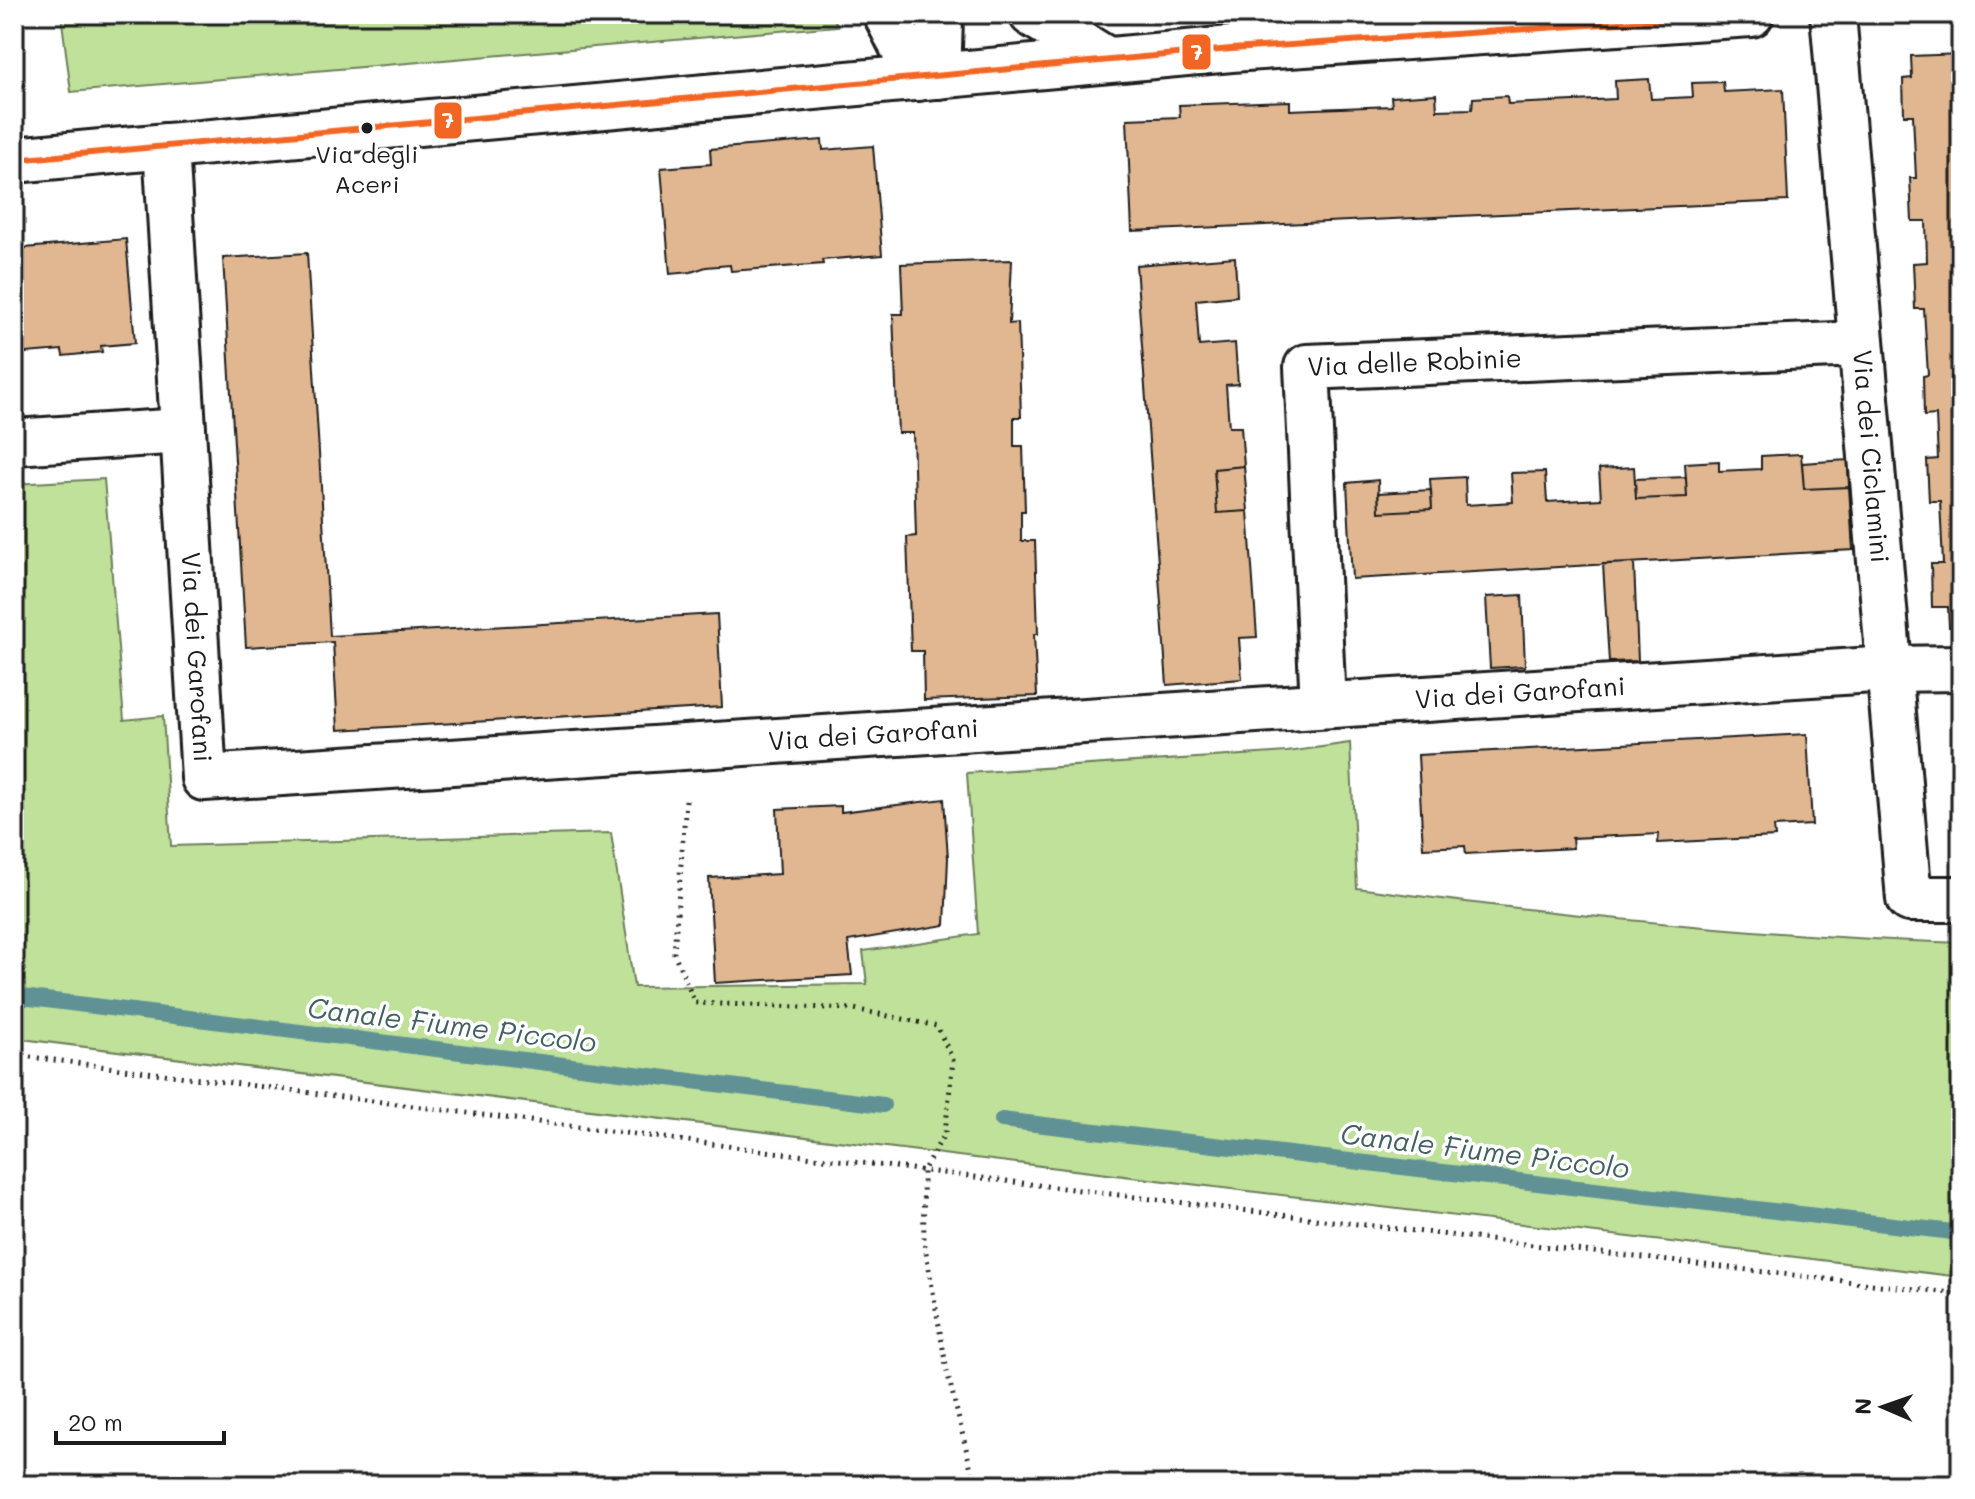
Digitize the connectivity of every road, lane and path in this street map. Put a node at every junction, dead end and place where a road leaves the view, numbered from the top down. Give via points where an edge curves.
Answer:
1 (886, 14) edge
2 (937, 14) edge
3 (1032, 14) edge
4 (1751, 14) edge
5 (1833, 14) edge
6 (1655, 17) edge
7 (1107, 60) junction
8 (928, 77) junction
9 (166, 146) junction
10 (14, 160) edge
11 (1861, 344) junction
12 (183, 431) junction
13 (14, 442) edge
14 (1961, 668) edge
15 (1889, 669) junction
16 (1323, 705) junction
17 (690, 747) junction
18 (1961, 899) edge
19 (14, 1055) edge
20 (923, 1171) junction
21 (1961, 1294) edge
22 (975, 1485) edge

1 - 8 street
2 - 8 street
3 - 7 street
4 - 6 street
5 - 11 street, Via dei Ciclamini
6 - 7 street
7 - 8 street
8 - 9 street
9 - 10 street
9 - 12 street
11 - 15 street, Via dei Ciclamini
11 - 16 street, Via delle Robinie via 1307,367
12 - 13 street
12 - 17 street, Via dei Garofani via 204,778
14 - 15 street, Via dei Garofani
15 - 16 street, Via dei Garofani
15 - 18 street, Via dei Ciclamini via 1909,899
16 - 17 street, Via dei Garofani
17 - 20 path via 674,953 695,1003 854,1009 937,1026 953,1060 945,1133
19 - 20 path
20 - 21 path
20 - 22 path via 924,1241 947,1371

